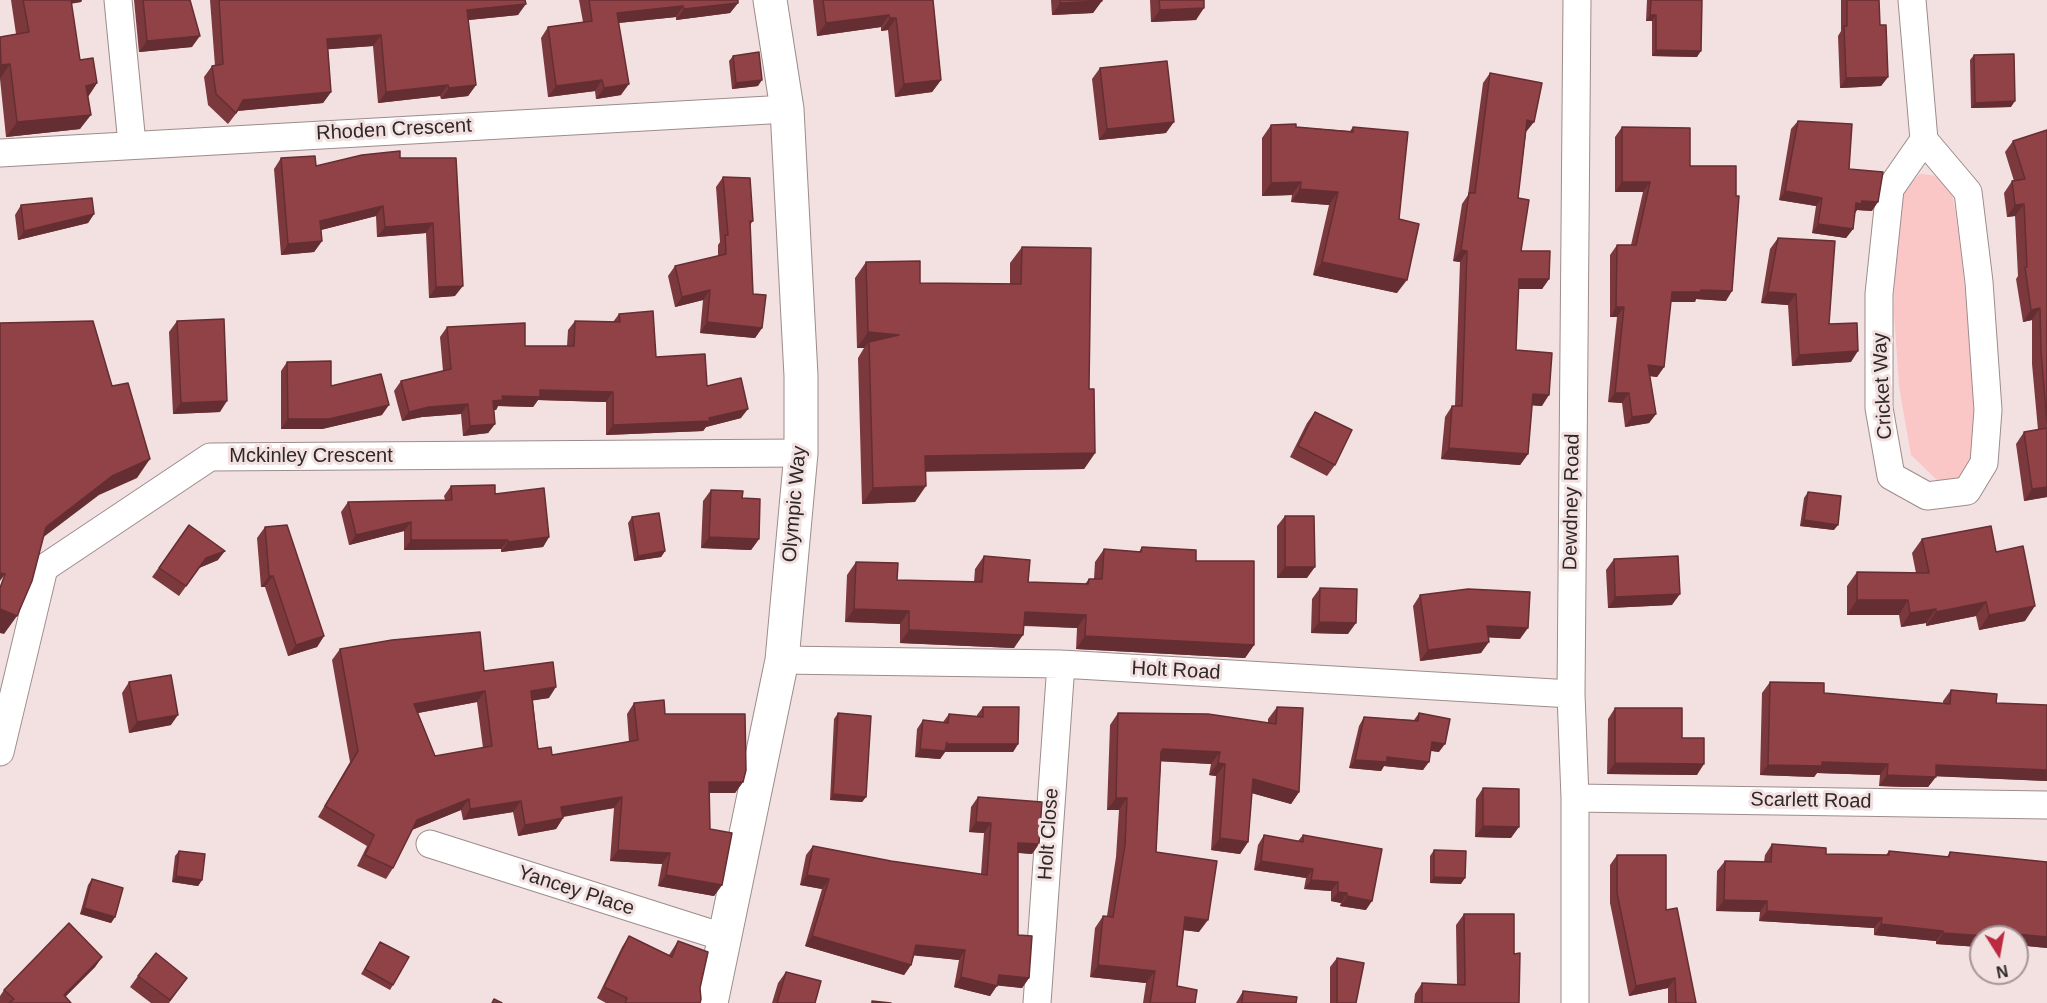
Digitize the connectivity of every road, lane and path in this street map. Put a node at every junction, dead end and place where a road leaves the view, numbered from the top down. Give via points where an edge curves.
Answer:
1 (118, 0) edge
2 (770, 0) edge
3 (1577, 0) edge
4 (1912, 0) edge
5 (787, 109) junction
6 (1924, 141) junction
7 (132, 144) junction
8 (0, 153) edge
9 (801, 453) junction
10 (782, 660) junction
11 (1061, 664) junction
12 (1571, 694) junction
13 (0, 752) edge
14 (1575, 798) junction
15 (2047, 805) edge
16 (430, 844) dead end
17 (723, 937) junction
18 (711, 1003) edge
19 (1038, 1003) edge
20 (1575, 1003) edge

1 - 7 street
2 - 5 street, Olympic Way
3 - 12 street, Dewdney Road
4 - 6 street
5 - 7 street, Rhoden Crescent
5 - 9 street, Olympic Way via 801,376
6 - 6 street, Cricket Way via 1968,192 1989,410 1984,463 1967,492 1927,496 1891,477 1879,397 1879,294 1890,189
7 - 8 street, Rhoden Crescent
9 - 10 street, Olympic Way
9 - 13 street, Mckinley Crescent via 210,457 44,568
10 - 11 street, Holt Road
10 - 17 street, Olympic Way
11 - 12 street, Holt Road
11 - 19 street, Holt Close
12 - 14 street, Dewdney Road
14 - 15 street, Scarlett Road
14 - 20 street, Dewdney Road
16 - 17 street, Yancey Place
17 - 18 street, Olympic Way

